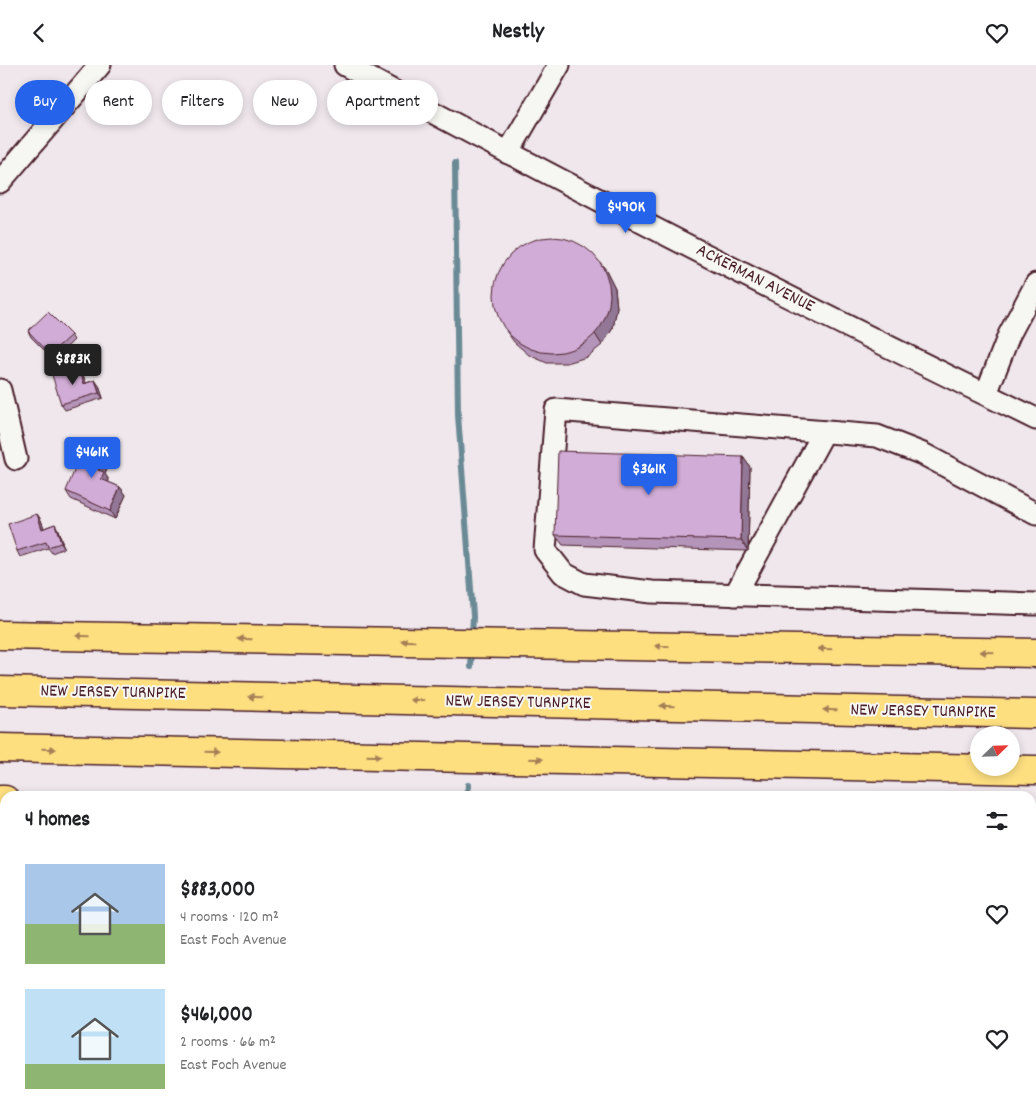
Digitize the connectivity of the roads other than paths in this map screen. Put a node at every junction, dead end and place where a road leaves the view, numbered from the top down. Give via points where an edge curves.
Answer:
1 (100, 65) edge
2 (346, 65) edge
3 (559, 65) edge
4 (508, 153) junction
5 (0, 182) edge
6 (1036, 284) edge
7 (0, 390) edge
8 (986, 394) junction
9 (1036, 419) edge
10 (824, 431) junction
11 (16, 459) dead end
12 (1036, 514) edge
13 (735, 595) junction
14 (1036, 604) edge
15 (0, 635) edge
16 (1036, 653) edge
17 (0, 691) edge
18 (1036, 714) edge
19 (0, 748) edge
20 (1036, 770) edge

1 - 5 street
2 - 4 street, ACKERMAN AVENUE
3 - 4 street
4 - 8 street, ACKERMAN AVENUE
6 - 8 street via 1009,335
7 - 11 street
8 - 9 street, ACKERMAN AVENUE
10 - 12 street via 876,436 923,454
10 - 13 street
10 - 13 street via 556,410 545,550 563,573 584,584 652,592
13 - 14 street
16 -> 15 highway
18 -> 17 highway, NEW JERSEY TURNPIKE
19 -> 20 highway

